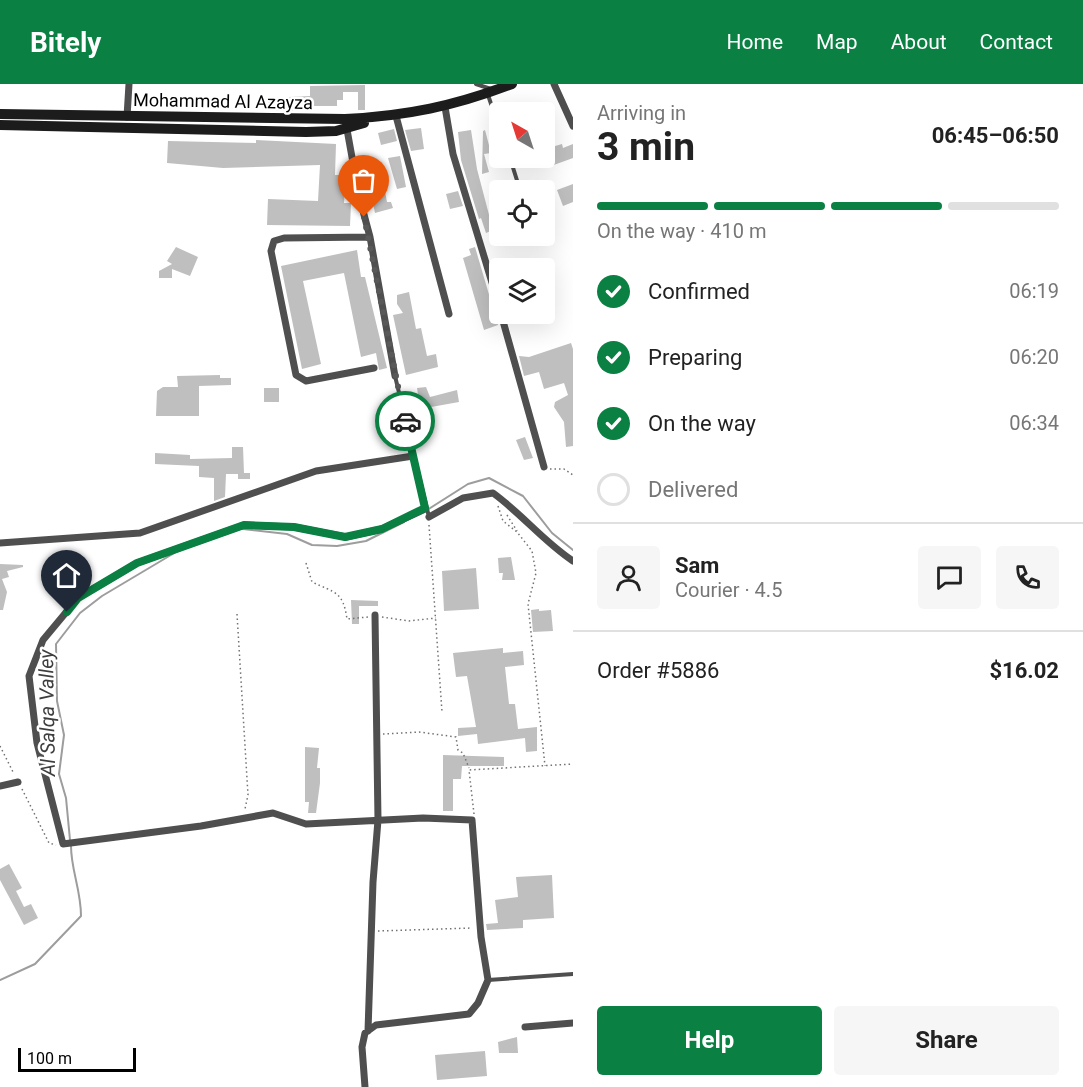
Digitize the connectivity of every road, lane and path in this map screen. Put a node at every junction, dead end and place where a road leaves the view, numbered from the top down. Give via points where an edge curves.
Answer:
1 (129, 84) edge
2 (476, 84) edge
3 (512, 84) edge
4 (554, 84) edge
5 (491, 92) junction
6 (493, 102) edge
7 (445, 107) junction
8 (0, 114) edge
9 (390, 117) junction
10 (127, 122) junction
11 (346, 123) junction
12 (0, 125) edge
13 (573, 126) edge
14 (370, 237) junction
15 (489, 274) edge
16 (449, 314) dead end
17 (504, 324) edge
18 (374, 368) dead end
19 (395, 376) joint
20 (413, 456) junction
21 (544, 467) joint
22 (573, 475) edge
23 (493, 493) junction
24 (498, 506) junction
25 (425, 508) junction
26 (429, 517) junction
27 (518, 532) junction
28 (0, 543) edge
29 (573, 561) edge
30 (306, 563) dead end
31 (237, 614) dead end
32 (375, 615) junction
33 (437, 618) junction
34 (442, 712) dead end
35 (377, 736) junction
36 (0, 746) edge
37 (573, 764) edge
38 (544, 766) junction
39 (469, 770) junction
40 (18, 782) junction
41 (0, 786) edge
42 (244, 819) junction
43 (378, 820) junction
44 (472, 820) junction
45 (63, 844) junction
46 (481, 927) junction
47 (371, 932) junction
48 (573, 974) edge
49 (488, 980) junction
50 (573, 1023) edge
51 (525, 1027) dead end
52 (368, 1030) junction
53 (365, 1087) edge

1 - 10 street
2 - 5 lane
3 - 5 main road
4 - 13 street
5 - 6 lane
5 - 7 main road
7 - 9 main road
7 - 15 street via 453,154
8 - 10 main road, Mohammad Al Azayza
9 - 11 main road
9 - 16 street
10 - 11 main road via 306,132 336,131
10 - 12 main road
11 - 14 street
14 - 18 street via 284,238 274,241 271,251 296,375 306,381
14 - 19 street
17 - 21 street
19 - 20 lane
20 - 25 lane
20 - 28 street via 316,471 140,532
21 - 22 path via 564,469
23 - 24 path
23 - 26 street via 463,498
23 - 29 street
24 - 27 path
24 - 27 path via 503,521
25 - 26 lane
25 - 45 street via 382,529 345,537 294,527 244,525 137,563 78,598 43,640 29,676 37,743
26 - 33 path
27 - 38 path via 532,551 536,573 528,604
30 - 32 path via 312,582 343,598 347,619
31 - 42 path via 248,795
32 - 33 path via 409,621
32 - 35 street
33 - 34 path
35 - 39 path via 392,732 456,737
35 - 43 street
36 - 40 path
37 - 38 path
38 - 39 path
39 - 44 path
40 - 41 street
40 - 45 path via 49,843
42 - 43 street via 273,813 306,824
42 - 45 street
43 - 44 street
43 - 47 street
44 - 46 street
46 - 47 path
46 - 49 street
47 - 52 street
48 - 49 lane
49 - 52 street via 469,1014 376,1025
50 - 51 street
52 - 53 street via 362,1047

